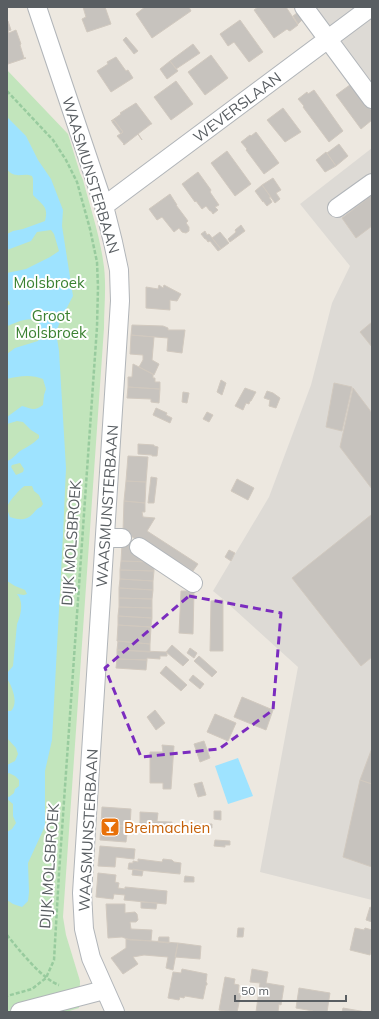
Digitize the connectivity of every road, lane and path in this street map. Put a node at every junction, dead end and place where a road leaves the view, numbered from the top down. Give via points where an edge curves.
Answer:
1 (37, 7) edge
2 (304, 7) edge
3 (371, 7) edge
4 (329, 39) junction
5 (7, 91) edge
6 (372, 99) edge
7 (372, 183) edge
8 (104, 206) junction
9 (338, 208) dead end
10 (139, 547) dead end
11 (193, 583) dead end
12 (7, 935) edge
13 (46, 978) junction
14 (104, 990) junction
15 (7, 996) edge
16 (118, 1011) edge
17 (20, 1012) edge

1 - 8 street, WAASMUNSTERBAAN
2 - 4 street
3 - 4 street, WEVERSLAAN
4 - 6 street
4 - 8 street, WEVERSLAAN
5 - 13 path, DIJK MOLSBROEK via 53,140 66,160 77,182 97,262 97,327 54,960
7 - 9 street
8 - 14 street, WAASMUNSTERBAAN via 119,270 120,301 114,538 82,893 84,929 91,958
10 - 11 street
12 - 13 path
13 - 15 path via 32,989
14 - 16 street, WAASMUNSTERBAAN
14 - 17 street

